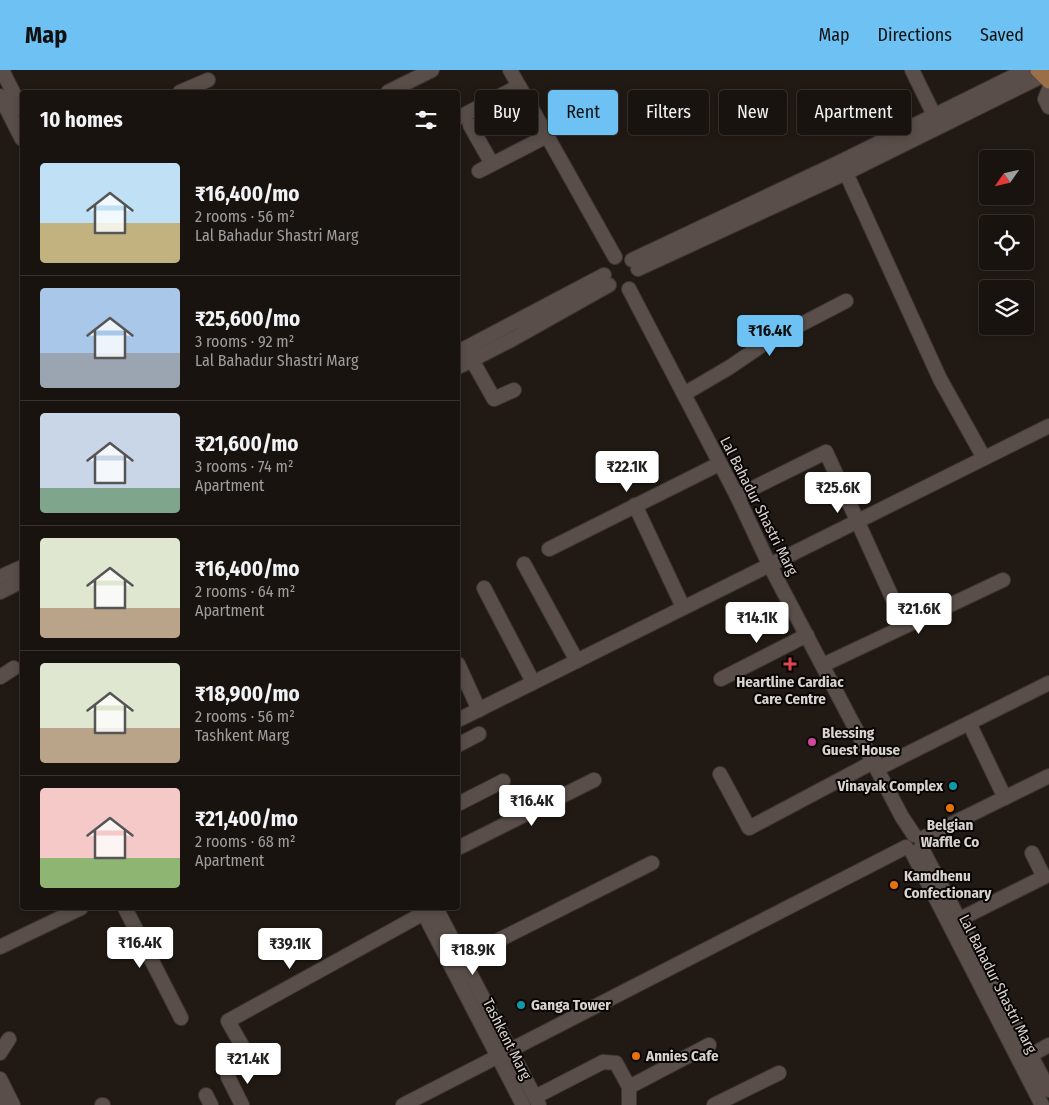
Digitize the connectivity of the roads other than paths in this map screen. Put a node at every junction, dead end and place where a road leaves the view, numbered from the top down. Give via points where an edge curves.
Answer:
1 (2, 70) edge
2 (432, 70) edge
3 (510, 70) edge
4 (912, 70) edge
5 (1026, 70) edge
6 (1044, 79) edge
7 (208, 80) dead end
8 (519, 86) junction
9 (185, 90) edge
10 (392, 90) edge
11 (0, 96) edge
12 (20, 106) edge
13 (1049, 107) edge
14 (934, 115) junction
15 (460, 117) edge
16 (470, 125) dead end
17 (20, 134) edge
18 (547, 136) junction
19 (492, 164) junction
20 (479, 171) dead end
21 (846, 173) junction
22 (615, 257) junction
23 (635, 264) junction
24 (607, 280) junction
25 (629, 289) junction
26 (846, 301) dead end
27 (460, 351) edge
28 (472, 360) junction
29 (460, 366) edge
30 (514, 390) dead end
31 (684, 394) junction
32 (1049, 426) edge
33 (984, 458) junction
34 (719, 464) junction
35 (737, 496) junction
36 (635, 506) junction
37 (857, 521) junction
38 (549, 549) dead end
39 (524, 564) dead end
40 (770, 564) junction
41 (20, 568) edge
42 (0, 578) edge
43 (1003, 580) dead end
44 (20, 582) edge
45 (484, 588) dead end
46 (0, 592) edge
47 (682, 608) junction
48 (905, 626) junction
49 (807, 635) junction
50 (577, 661) junction
51 (823, 665) junction
52 (14, 668) dead end
53 (460, 668) edge
54 (0, 677) edge
55 (721, 679) dead end
56 (533, 682) junction
57 (1049, 683) edge
58 (479, 710) junction
59 (460, 719) edge
60 (970, 723) junction
61 (479, 734) dead end
62 (460, 745) edge
63 (877, 765) junction
64 (720, 774) dead end
65 (1049, 776) edge
66 (594, 780) dead end
67 (503, 781) dead end
68 (1005, 798) junction
69 (460, 801) edge
70 (914, 843) junction
71 (460, 847) edge
72 (1032, 853) dead end
73 (652, 863) dead end
74 (76, 910) edge
75 (126, 910) edge
76 (425, 910) edge
77 (427, 910) edge
78 (428, 910) edge
79 (960, 920) junction
80 (0, 947) edge
81 (463, 958) junction
82 (181, 1018) dead end
83 (9, 1039) dead end
84 (710, 1045) dead end
85 (1049, 1045) edge
86 (511, 1050) junction
87 (0, 1053) edge
88 (1031, 1055) junction
89 (498, 1057) junction
90 (249, 1058) dead end
91 (779, 1073) dead end
92 (228, 1077) dead end
93 (0, 1079) edge
94 (629, 1087) junction
95 (1049, 1090) edge
96 (537, 1101) edge
97 (13, 1105) edge
98 (242, 1105) edge
99 (403, 1105) edge
100 (523, 1105) edge
101 (629, 1105) edge
102 (714, 1105) edge
103 (1042, 1105) edge

1 - 12 street
2 - 10 street
3 - 8 street
4 - 14 street
5 - 14 street
6 - 13 street via 1045,99
6 - 21 street
7 - 9 street
8 - 15 street
8 - 18 street
11 - 17 street
14 - 23 street
16 - 19 street
18 - 19 street
18 - 22 street
19 - 20 street
21 - 23 street
21 - 33 street via 940,379
22 - 23 street via 627,257
22 - 24 street via 607,265
23 - 25 street via 637,281
24 - 25 street via 618,291
24 - 27 street
24 - 28 street
25 - 31 street, Lal Bahadur Shastri Marg
26 - 31 street via 765,344
28 - 29 street
28 - 30 street via 494,399
31 - 34 street, Lal Bahadur Shastri Marg
32 - 33 street
33 - 37 street
34 - 35 street, Lal Bahadur Shastri Marg
34 - 36 street
35 - 37 street via 826,452
35 - 40 street, Lal Bahadur Shastri Marg
36 - 38 street
36 - 47 street
37 - 40 street
37 - 48 street
39 - 50 street
40 - 47 street
40 - 49 street, Lal Bahadur Shastri Marg
41 - 42 street
43 - 48 street
44 - 46 street
45 - 56 street
47 - 50 street
48 - 51 street
49 - 51 street, Lal Bahadur Shastri Marg
49 - 55 street
50 - 56 street
51 - 63 street, Lal Bahadur Shastri Marg
52 - 54 street
53 - 58 street
56 - 58 street
57 - 60 street
58 - 59 street
60 - 63 street
60 - 68 street
61 - 62 street
63 - 64 street via 749,828
63 - 70 street, Lal Bahadur Shastri Marg
65 - 68 street
66 - 71 street
67 - 69 street
68 - 70 street
70 - 79 street, Lal Bahadur Shastri Marg
70 - 86 street
70 - 103 street, Lal Bahadur Shastri Marg
72 - 79 street via 1044,877
73 - 81 street
74 - 80 street
75 - 82 street
76 - 90 street via 228,1021
77 - 89 street, Tashkent Marg
78 - 81 street, Tashkent Marg
79 - 88 street, Lal Bahadur Shastri Marg
81 - 86 street, Tashkent Marg
83 - 87 street
84 - 94 street
85 - 88 street
86 - 89 street
86 - 96 street, Tashkent Marg
88 - 95 street, Lal Bahadur Shastri Marg
89 - 99 street
89 - 100 street, Tashkent Marg
91 - 102 street
92 - 98 street
93 - 97 street
94 - 96 street via 616,1063 603,1062
94 - 101 street

